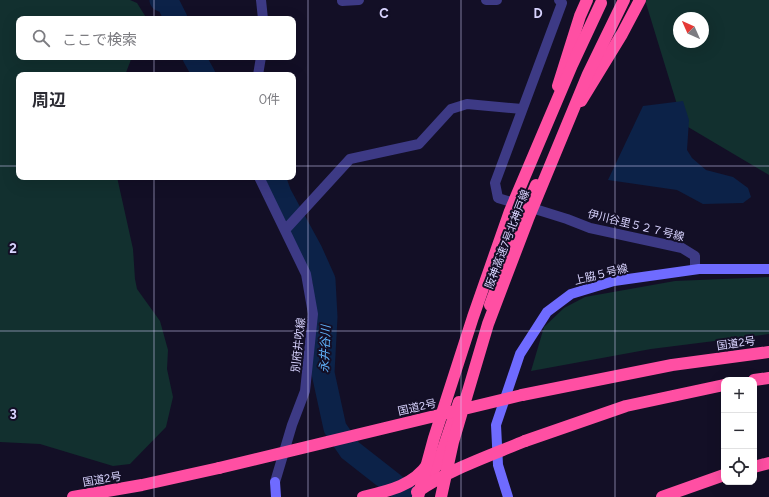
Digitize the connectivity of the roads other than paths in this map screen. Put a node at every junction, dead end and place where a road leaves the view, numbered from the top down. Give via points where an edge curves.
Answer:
1 (261, 0) edge
2 (342, 0) edge
3 (359, 0) edge
4 (486, 0) edge
5 (498, 0) edge
6 (560, 0) edge
7 (587, 0) edge
8 (624, 0) edge
9 (640, 0) edge
10 (602, 1) edge
11 (263, 16) edge
12 (260, 60) edge
13 (258, 72) edge
14 (522, 109) junction
15 (261, 180) edge
16 (518, 204) dead end
17 (535, 209) dead end
18 (287, 228) junction
19 (695, 269) junction
20 (769, 269) edge
21 (769, 352) edge
22 (769, 378) edge
23 (757, 380) edge
24 (721, 386) edge
25 (721, 476) edge
26 (73, 497) edge
27 (276, 497) edge
28 (363, 497) edge
29 (395, 497) edge
30 (410, 497) edge
31 (418, 497) edge
32 (441, 497) edge
33 (508, 497) edge
34 (662, 497) edge

1 - 11 street
2 - 3 street
4 - 5 street
6 - 14 street via 562,3
7 - 28 highway via 518,208 487,287 431,460 411,481
8 - 32 highway, 阪神高速7号北神戸線, bridge via 588,74 488,324 453,442
9 - 29 highway via 549,155 495,289 438,464 429,476 414,488
10 - 31 highway, 阪神高速7号北神戸線, bridge via 510,211 436,431
12 - 13 street
14 - 16 street via 495,183 498,198
14 - 18 street via 467,104 451,109 419,144 350,159
15 - 18 street, 別府井吹線
17 - 19 street, 伊川谷里５２７号線 via 590,228 682,248 695,256
18 - 27 street, 別府井吹線 via 306,274 313,314 305,391 275,482
19 - 20 street, 上脇５号線
19 - 33 street, 上脇５号線 via 607,284 571,294 547,312 520,354 496,425 498,465
21 - 26 highway, 国道2号, bridge via 672,365 522,396 219,468
22 - 23 highway
24 - 30 highway, bridge via 626,406 525,440 462,467
25 - 34 highway

